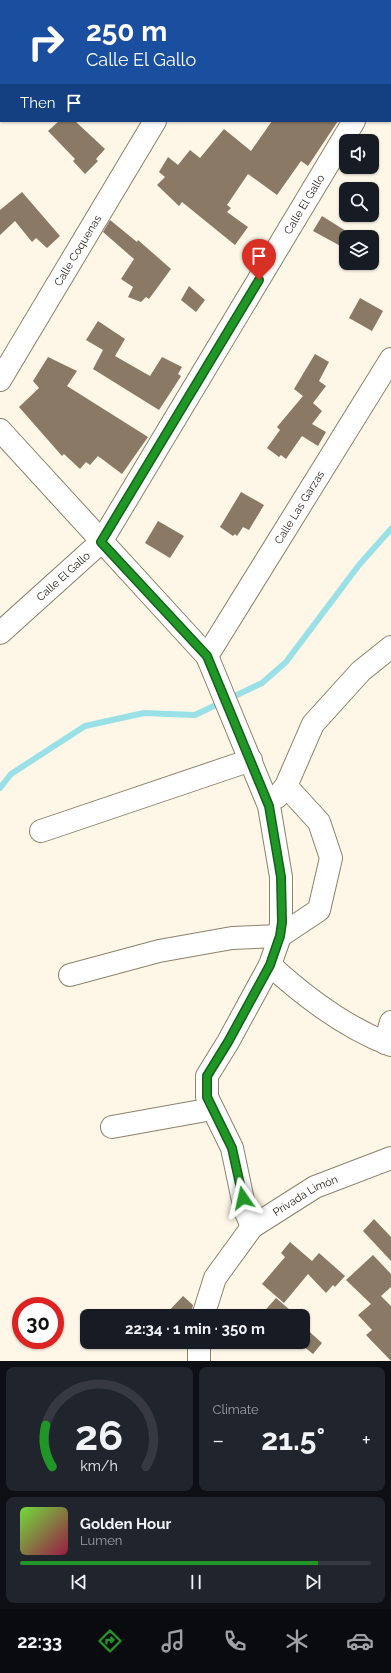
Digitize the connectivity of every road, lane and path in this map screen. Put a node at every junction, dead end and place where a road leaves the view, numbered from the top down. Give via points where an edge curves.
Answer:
1 (154, 122) edge
2 (353, 122) edge
3 (391, 359) edge
4 (0, 380) edge
5 (0, 430) edge
6 (101, 542) junction
7 (0, 633) edge
8 (391, 647) edge
9 (207, 656) junction
10 (251, 760) junction
11 (286, 786) junction
12 (269, 806) junction
13 (41, 831) dead end
14 (280, 936) junction
15 (270, 965) junction
16 (70, 975) dead end
17 (391, 1022) edge
18 (388, 1044) edge
19 (212, 1109) junction
20 (112, 1127) dead end
21 (391, 1158) edge
22 (252, 1227) junction
23 (205, 1309) edge
24 (199, 1349) edge
25 (199, 1361) edge

1 - 4 street, Calle Coquenas
2 - 6 street, Calle El Gallo
3 - 9 street, Calle Las Garzas
5 - 6 street
6 - 7 street, Calle El Gallo
6 - 9 street
8 - 11 street via 361,671 313,724
9 - 10 street
10 - 12 street
10 - 13 street
11 - 12 street
11 - 14 street via 319,822 331,858 319,910
12 - 14 street via 281,877
14 - 15 street
14 - 16 street via 232,938 159,951
15 - 18 street via 296,989 347,1023
15 - 19 street via 207,1076 207,1097
17 - 18 street
19 - 20 street
19 - 22 street via 232,1148 245,1210
21 - 22 street, Privada Limón via 315,1187
22 - 23 street, Privada Limón via 215,1278
24 - 25 street

